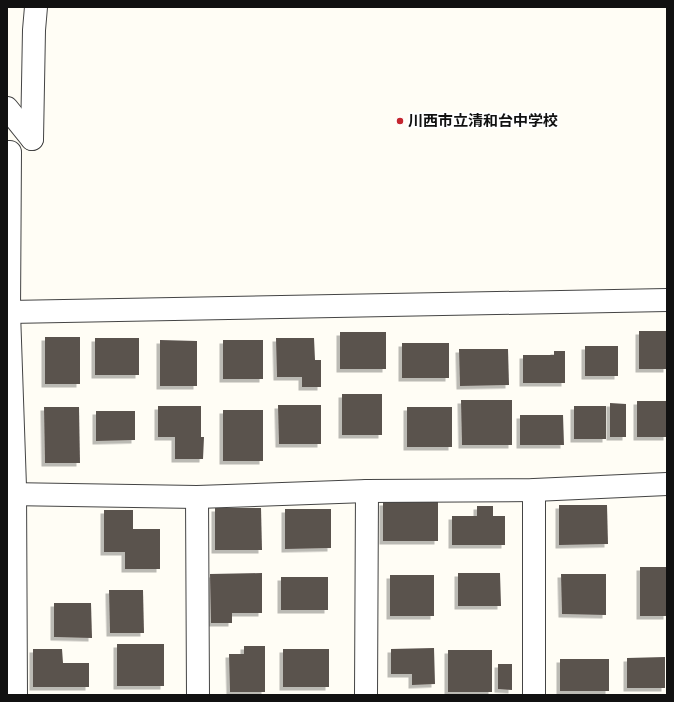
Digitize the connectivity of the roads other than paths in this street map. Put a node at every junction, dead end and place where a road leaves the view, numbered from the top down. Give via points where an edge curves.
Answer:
1 (36, 7) edge
2 (7, 108) edge
3 (7, 152) edge
4 (667, 300) edge
5 (8, 312) edge
6 (667, 484) edge
7 (534, 490) junction
8 (366, 491) junction
9 (11, 494) edge
10 (196, 497) junction
11 (16, 695) edge
12 (198, 695) edge
13 (366, 695) edge
14 (534, 695) edge

1 - 2 street via 32,139
3 - 5 street via 10,152
4 - 5 street
5 - 9 street
6 - 7 street
7 - 8 street
7 - 14 street
8 - 10 street
8 - 13 street
9 - 10 street
9 - 11 street
10 - 12 street

